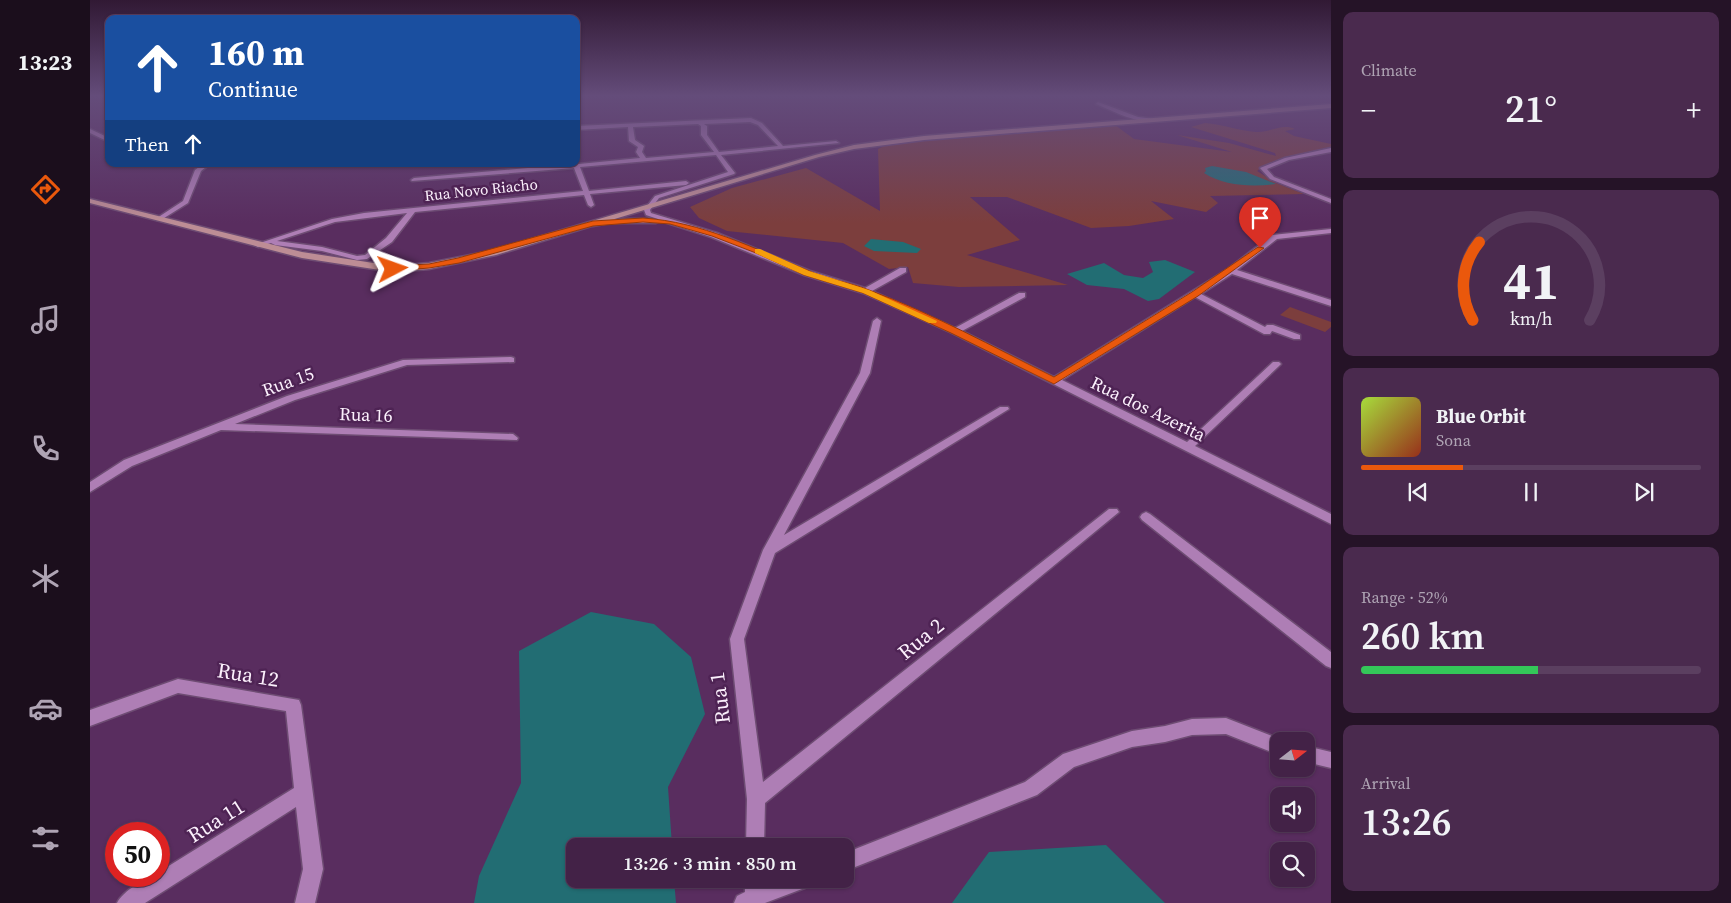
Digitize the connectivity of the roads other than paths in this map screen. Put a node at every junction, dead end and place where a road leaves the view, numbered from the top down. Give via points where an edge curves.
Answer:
1 (632, 139) edge
2 (707, 139) edge
3 (774, 139) edge
4 (915, 139) edge
5 (836, 142) dead end
6 (782, 148) junction
7 (1331, 150) edge
8 (719, 154) junction
9 (646, 161) junction
10 (580, 164) edge
11 (202, 167) edge
12 (553, 167) edge
13 (577, 167) edge
14 (414, 180) dead end
15 (710, 181) junction
16 (585, 193) junction
17 (90, 201) edge
18 (1331, 201) edge
19 (591, 205) dead end
20 (651, 206) junction
21 (413, 210) junction
22 (159, 218) junction
23 (670, 222) junction
24 (593, 224) junction
25 (1331, 231) edge
26 (271, 242) junction
27 (258, 245) junction
28 (903, 270) dead end
29 (1231, 270) junction
30 (866, 291) junction
31 (1195, 294) junction
32 (1022, 295) dead end
33 (1331, 303) edge
34 (877, 320) dead end
35 (954, 331) junction
36 (1296, 337) dead end
37 (511, 360) dead end
38 (1276, 364) dead end
39 (1054, 381) junction
40 (1004, 409) dead end
41 (218, 427) junction
42 (513, 438) dead end
43 (1188, 447) junction
44 (90, 488) edge
45 (1113, 512) dead end
46 (1146, 517) dead end
47 (1331, 519) edge
48 (770, 550) junction
49 (1331, 662) edge
50 (90, 718) edge
51 (1270, 743) edge
52 (1315, 756) edge
53 (1331, 760) edge
54 (304, 792) junction
55 (756, 799) junction
56 (756, 838) edge
57 (854, 858) edge
58 (776, 888) edge
59 (752, 896) edge
60 (127, 903) edge
61 (305, 903) edge

1 - 9 street via 641,146 639,152
2 - 8 street
3 - 6 street
4 - 20 main road via 854,147 817,156
5 - 6 street
6 - 8 street
7 - 18 street via 1287,159 1263,168 1272,178
8 - 9 street
8 - 15 street via 732,173
9 - 10 street
11 - 22 street via 198,170 186,202
12 - 14 street
13 - 16 street
15 - 16 street, Rua Novo Riacho
15 - 20 street via 657,197
16 - 19 street
16 - 21 street, Rua Novo Riacho
17 - 22 main road
20 - 23 street via 648,214
20 - 24 main road
21 - 26 street, Rua Novo Riacho via 334,220
21 - 26 street via 389,240 367,258
22 - 27 main road
23 - 24 street via 643,220
23 - 30 street, Rua dos Azerita via 714,235 806,273
24 - 27 main road via 459,261 393,269 302,256
25 - 29 street via 1275,237
26 - 27 street, Rua Novo Riacho
28 - 30 street
29 - 31 street
29 - 33 street
30 - 35 street, Rua dos Azerita
31 - 36 street via 1267,332 1270,327
31 - 39 street
32 - 35 street
34 - 48 street, Rua 1 via 865,373
35 - 39 street, Rua dos Azerita
37 - 41 street, Rua 15 via 406,362 291,398
38 - 43 street
39 - 43 street, Rua dos Azerita
40 - 48 street
41 - 42 street, Rua 16
41 - 44 street, Rua 15 via 128,463
43 - 47 street, Rua dos Azerita
45 - 55 street, Rua 2
46 - 49 street
48 - 55 street, Rua 1 via 737,639
50 - 54 street, Rua 12 via 178,686 293,705
51 - 57 street via 1226,726 1192,727 1132,739 1068,760 1030,789
52 - 53 street
54 - 60 street, Rua 11
54 - 61 street, Rua 12 via 313,869
55 - 56 street, Rua 1
58 - 59 street

